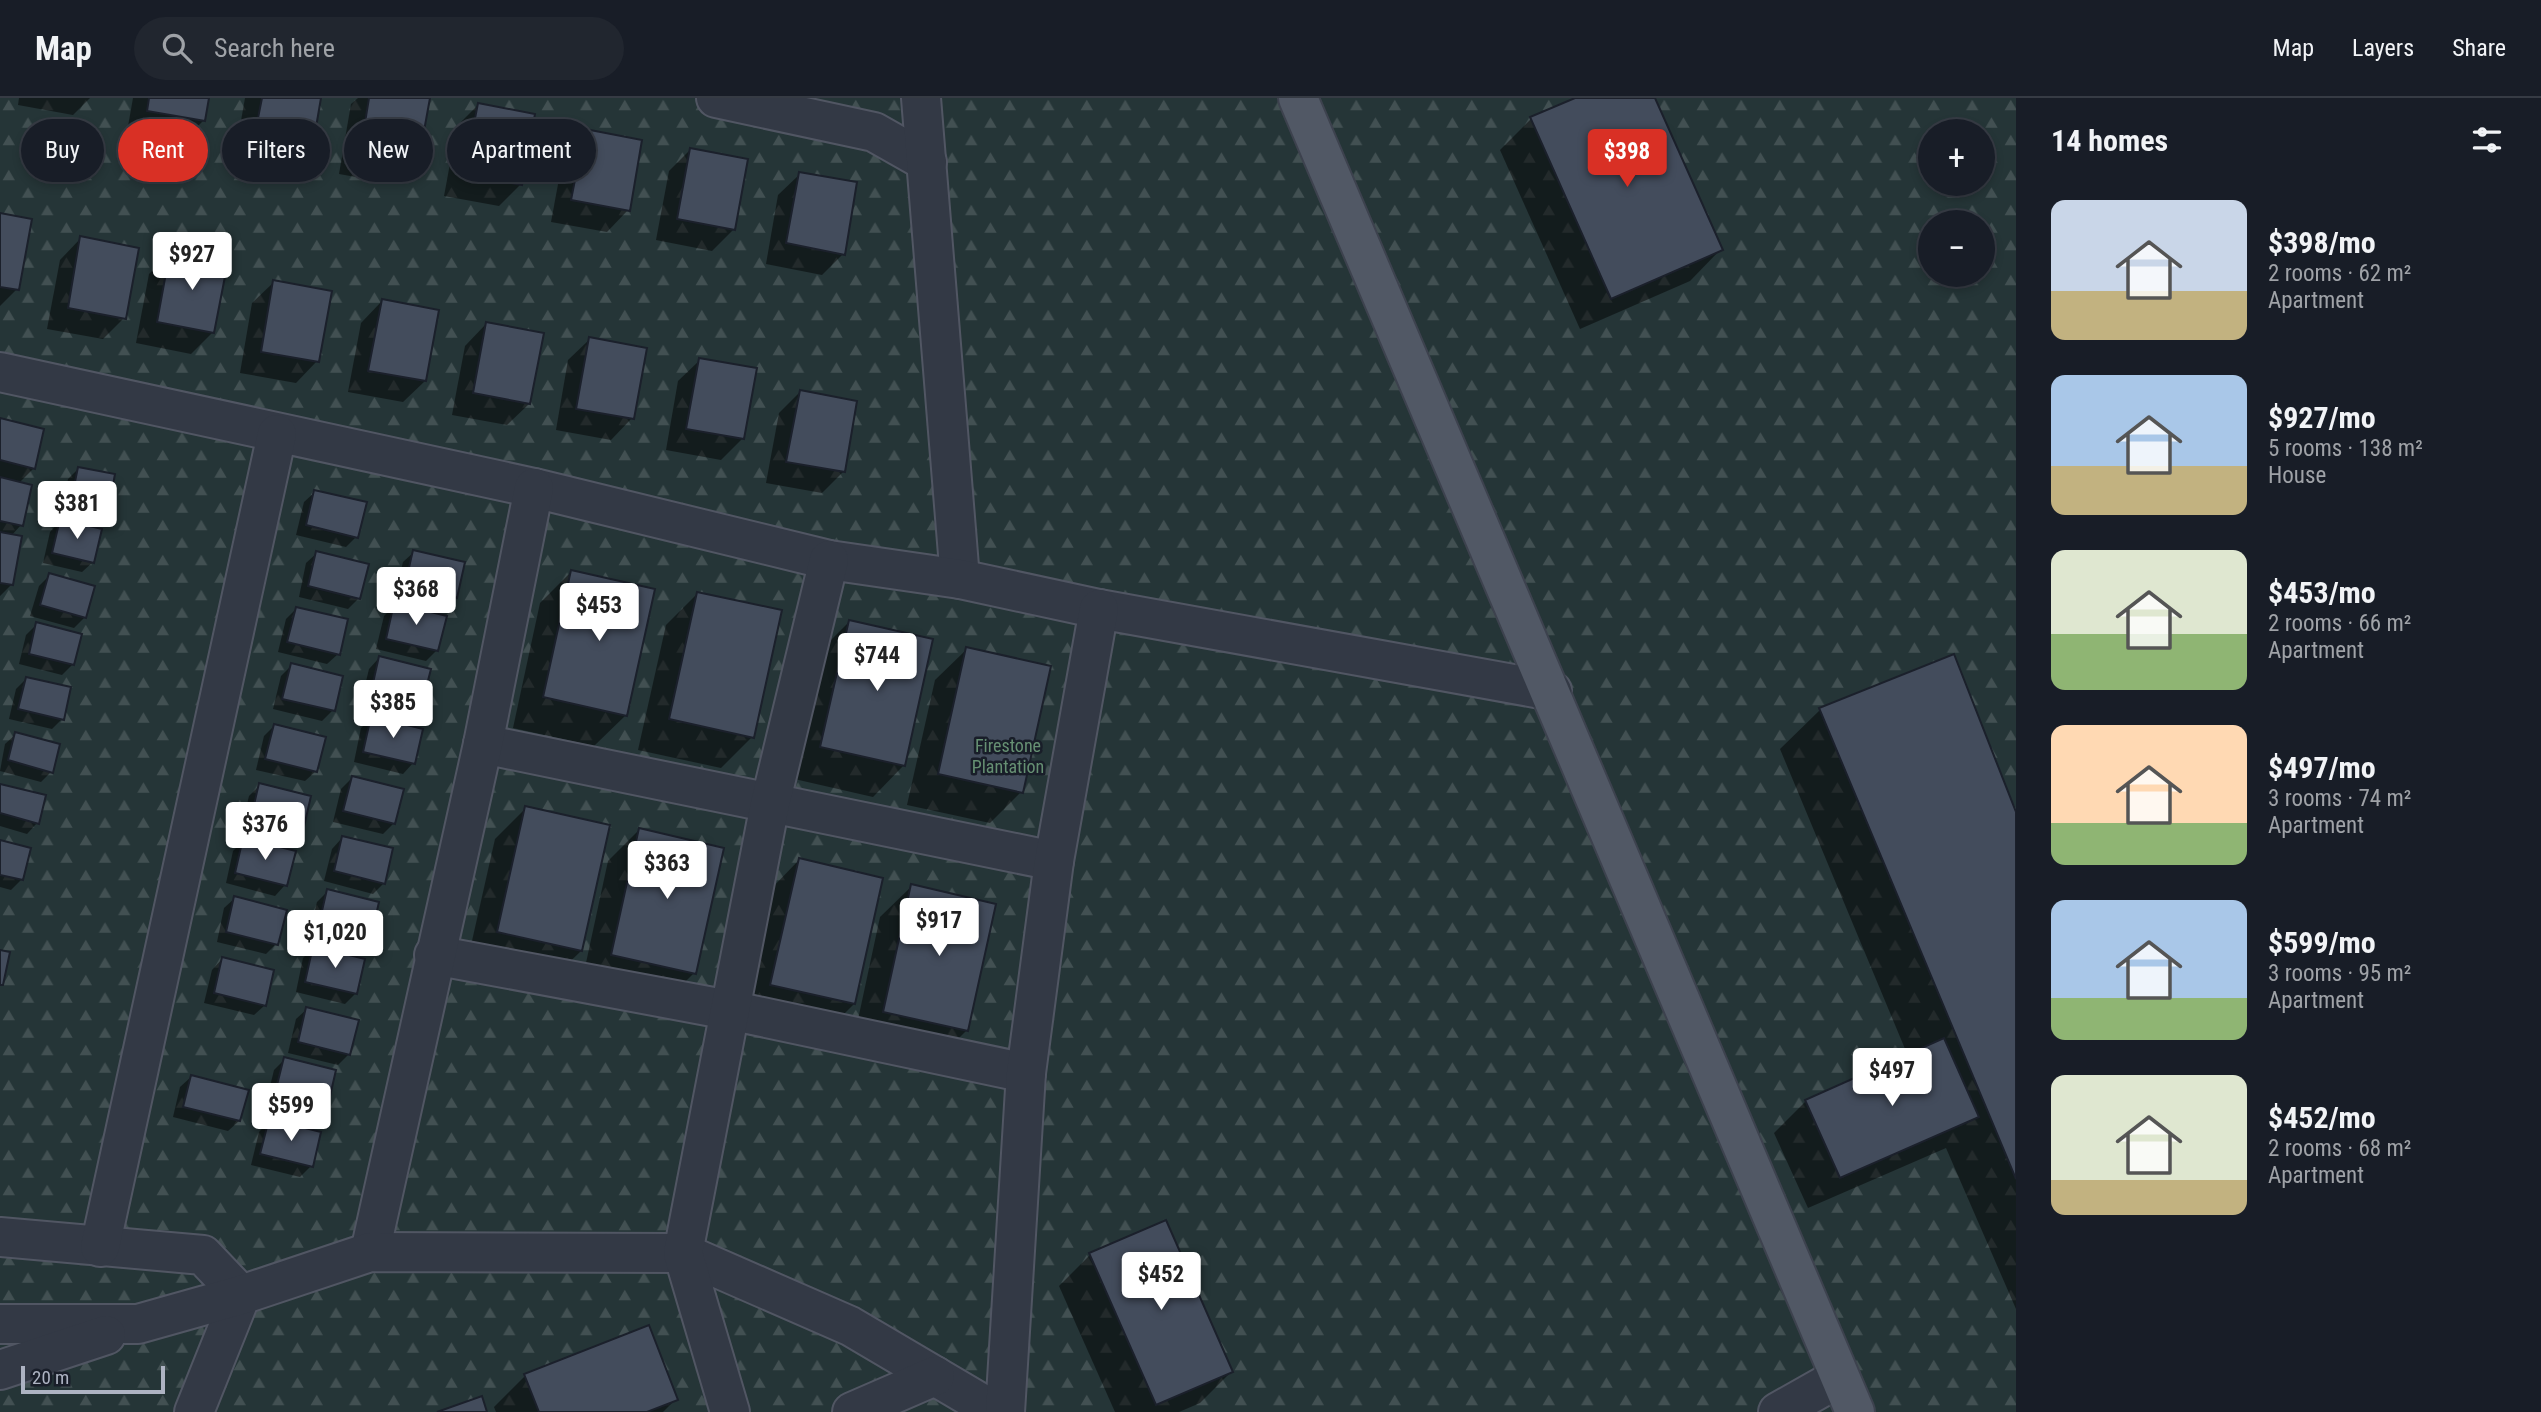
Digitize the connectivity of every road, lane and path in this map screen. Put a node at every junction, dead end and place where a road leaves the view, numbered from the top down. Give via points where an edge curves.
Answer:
1 (716, 98) edge
2 (920, 98) edge
3 (1298, 98) edge
4 (927, 162) junction
5 (0, 372) edge
6 (277, 434) junction
7 (534, 488) junction
8 (829, 560) junction
9 (960, 579) junction
10 (1099, 609) junction
11 (1552, 691) junction
12 (483, 744) junction
13 (770, 804) junction
14 (1054, 861) junction
15 (434, 955) junction
16 (729, 1010) junction
17 (1026, 1073) junction
18 (0, 1237) edge
19 (100, 1247) junction
20 (370, 1252) junction
21 (683, 1253) junction
22 (242, 1295) junction
23 (0, 1324) edge
24 (138, 1324) junction
25 (0, 1370) edge
26 (935, 1376) junction
27 (1840, 1377) junction
28 (194, 1412) edge
29 (730, 1412) edge
30 (852, 1412) edge
31 (996, 1412) edge
32 (1005, 1412) edge
33 (1778, 1412) edge
34 (1855, 1412) edge

1 - 4 street via 874,132
2 - 4 street
3 - 11 main road
4 - 9 street
5 - 6 street
6 - 7 street
6 - 19 street
7 - 8 street
7 - 12 street
8 - 9 street
8 - 13 street
9 - 10 street
10 - 11 street
10 - 14 street
11 - 27 main road
12 - 13 street
12 - 15 street
13 - 14 street
13 - 16 street
14 - 17 street
15 - 16 street
15 - 20 street
16 - 17 street
16 - 21 street
17 - 32 street
18 - 19 street
19 - 22 street via 203,1255
20 - 21 street
20 - 22 street
21 - 26 street via 850,1326
21 - 29 street
22 - 24 street
22 - 28 street
23 - 24 street
24 - 25 street
26 - 30 street
26 - 31 street
27 - 33 street
27 - 34 main road

